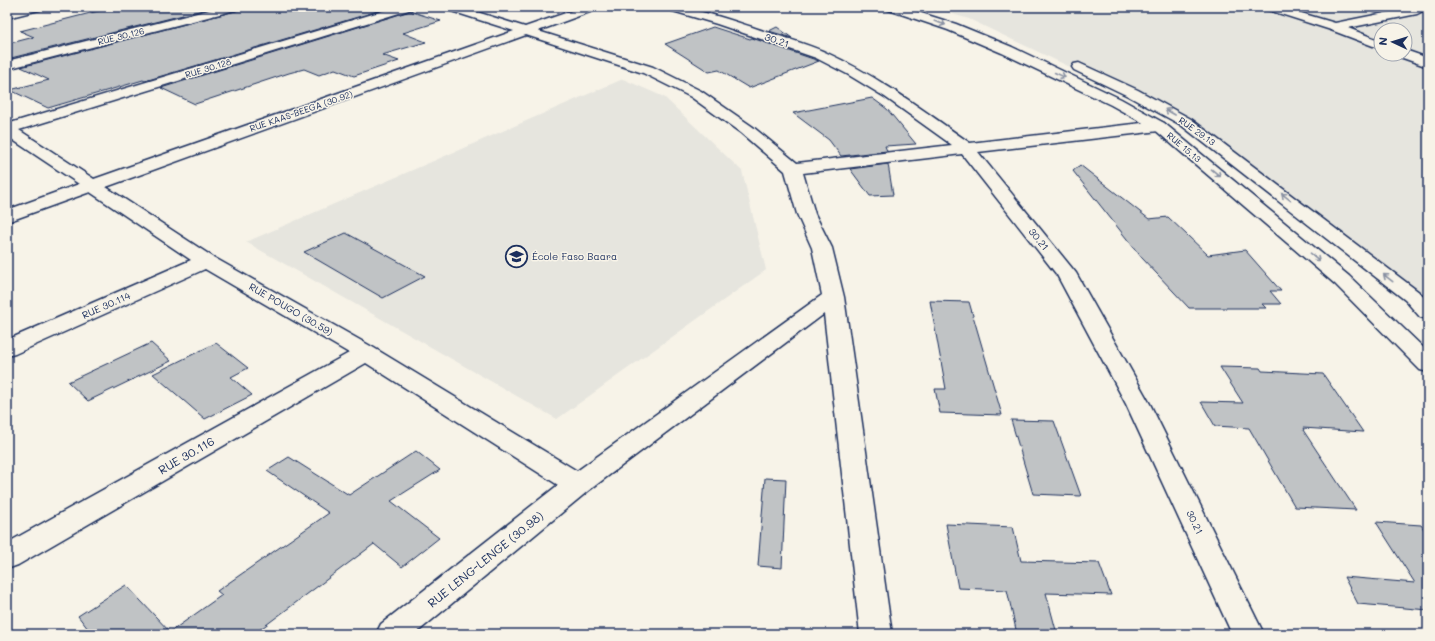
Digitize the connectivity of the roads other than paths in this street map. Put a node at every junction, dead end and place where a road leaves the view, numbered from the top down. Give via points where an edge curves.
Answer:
1 (39, 7) edge
2 (236, 7) edge
3 (408, 7) edge
4 (449, 7) edge
5 (594, 7) edge
6 (670, 7) edge
7 (890, 7) edge
8 (932, 7) edge
9 (1269, 7) edge
10 (1417, 10) dead end
11 (7, 14) edge
12 (1335, 28) junction
13 (528, 31) junction
14 (1373, 42) edge
15 (1413, 57) edge
16 (1428, 63) edge
17 (7, 65) edge
18 (1159, 126) junction
19 (7, 129) edge
20 (966, 148) junction
21 (794, 169) junction
22 (93, 185) junction
23 (7, 216) edge
24 (206, 261) junction
25 (833, 297) junction
26 (1420, 297) edge
27 (1428, 312) edge
28 (7, 349) edge
29 (366, 353) junction
30 (1428, 365) edge
31 (578, 484) junction
32 (7, 557) edge
33 (392, 634) edge
34 (876, 634) edge
35 (1248, 634) edge

1 - 11 street
2 - 17 street, RUE 30.126
3 - 19 street, RUE 30.128
4 - 13 street
5 - 13 street, RUE KAAS-BEEGA (30.92)
6 - 20 street, 30.21 / 30.21 via 721,21 821,55 852,70 890,94
7 -> 18 street, RUE 15.13 via 952,27 1007,50 1116,102
26 -> 8 street, RUE 29.13 via 1186,122 1133,93 1065,61 969,19
9 - 12 street
10 - 12 street
12 - 14 street
13 - 21 street via 648,70 696,94 747,130
13 - 22 street, RUE KAAS-BEEGA (30.92)
15 - 16 street
18 - 20 street
18 -> 30 street, RUE 15.13 via 1342,280
19 - 22 street, RUE POUGO (30.59)
20 - 21 street
20 - 35 street, 30.21 / 30.21 via 1066,273 1138,404
21 - 25 street via 806,214 822,248
22 - 23 street, RUE KAAS-BEEGA (30.92)
22 - 24 street, RUE POUGO (30.59)
24 - 28 street, RUE 30.114
24 - 29 street, RUE POUGO (30.59)
25 - 31 street, RUE LENG-LENGE (30.98)
25 - 34 street
26 - 27 street, RUE 29.13
29 - 31 street, RUE POUGO (30.59)
29 - 32 street, RUE 30.116
31 - 33 street, RUE LENG-LENGE (30.98)

